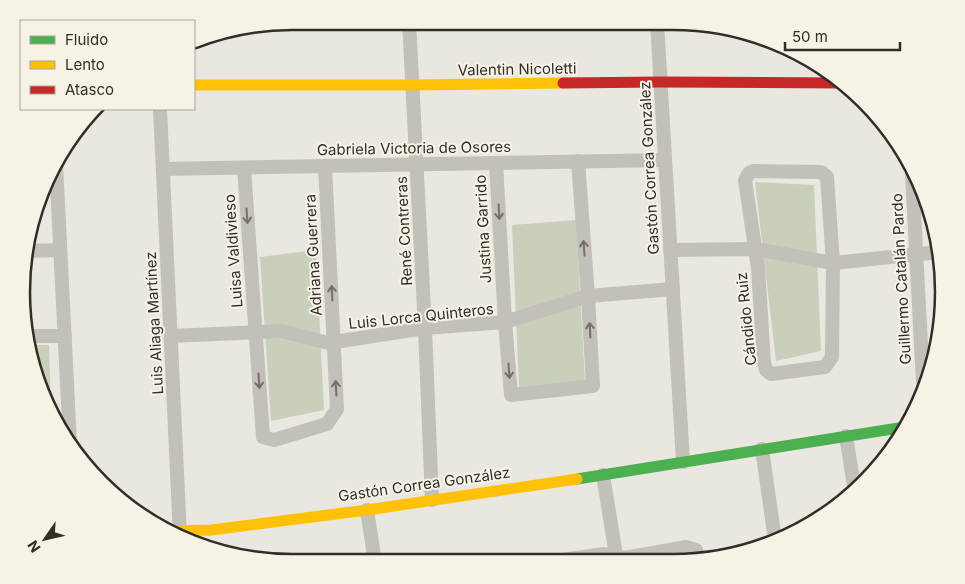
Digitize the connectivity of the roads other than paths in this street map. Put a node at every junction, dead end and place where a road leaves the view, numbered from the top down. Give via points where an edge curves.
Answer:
1 (409, 30) edge
2 (657, 30) edge
3 (660, 82) junction
4 (831, 83) edge
5 (195, 85) edge
6 (412, 85) junction
7 (160, 110) edge
8 (665, 160) junction
9 (578, 161) junction
10 (496, 163) junction
11 (416, 164) junction
12 (325, 166) junction
13 (244, 168) junction
14 (163, 169) junction
15 (57, 177) edge
16 (913, 187) edge
17 (60, 250) junction
18 (670, 250) junction
19 (756, 250) junction
20 (33, 251) edge
21 (932, 253) edge
22 (916, 254) junction
23 (833, 263) junction
24 (673, 289) junction
25 (588, 296) junction
26 (505, 322) junction
27 (426, 328) junction
28 (255, 332) junction
29 (34, 336) edge
30 (65, 336) junction
31 (171, 336) junction
32 (334, 342) junction
33 (922, 371) edge
34 (64, 421) edge
35 (897, 428) edge
36 (846, 436) junction
37 (762, 449) junction
38 (683, 462) junction
39 (603, 475) junction
40 (853, 482) edge
41 (432, 500) junction
42 (367, 510) junction
43 (176, 527) edge
44 (187, 532) edge
45 (774, 534) edge
46 (696, 553) edge
47 (373, 554) edge
48 (614, 554) edge
49 (650, 554) edge

1 - 6 street, René Contreras
2 - 3 street, Gastón Correa González
3 - 4 street, Valentin Nicoletti
3 - 6 street, Valentin Nicoletti
3 - 8 street, Gastón Correa González
5 - 6 street, Valentin Nicoletti
6 - 11 street, René Contreras
7 - 14 street, Luis Aliaga Martínez
8 - 9 street, Gabriela Victoria de Osores
8 - 18 street, Gastón Correa González
9 - 10 street, Gabriela Victoria de Osores
25 -> 9 street
10 - 11 street, Gabriela Victoria de Osores
10 -> 26 street, Justina Garrido
11 - 12 street, Gabriela Victoria de Osores
11 - 27 street, René Contreras
12 - 13 street, Gabriela Victoria de Osores
32 -> 12 street, Adriana Guerrera
13 - 14 street, Gabriela Victoria de Osores
13 -> 28 street, Luisa Valdivieso
14 - 31 street, Luis Aliaga Martínez
15 - 17 street
16 - 22 street, Guillermo Catalán Pardo
17 - 20 street
17 - 30 street
18 - 19 street
18 - 24 street, Gastón Correa González
19 - 23 street
19 - 23 street via 745,180 749,174 753,171 821,172 827,177
19 - 23 street, Cándido Ruiz via 764,363 771,374 824,367 832,357
21 - 22 street
22 - 23 street
22 - 33 street, Guillermo Catalán Pardo
24 - 25 street, Luis Lorca Quinteros
24 - 38 street, Gastón Correa González
25 - 26 street, Luis Lorca Quinteros
26 -> 25 street, Justina Garrido via 511,395 593,386
26 - 27 street, Luis Lorca Quinteros
27 - 32 street, Luis Lorca Quinteros
27 - 41 street, René Contreras
28 - 31 street, Luis Lorca Quinteros
28 - 32 street, Luis Lorca Quinteros via 282,331
28 -> 32 street, Adriana Guerrera via 263,438 274,440 327,424 337,409
29 - 30 street
30 - 34 street
31 - 43 street, Luis Aliaga Martínez
35 - 36 street, Gastón Correa González
36 - 37 street, Gastón Correa González
36 - 40 street
37 - 38 street, Gastón Correa González
37 - 45 street
38 - 39 street, Gastón Correa González
39 - 41 street, Gastón Correa González
39 - 48 street
41 - 42 street, Gastón Correa González
42 - 44 street, Gastón Correa González
42 - 47 street
46 - 49 street via 686,548

